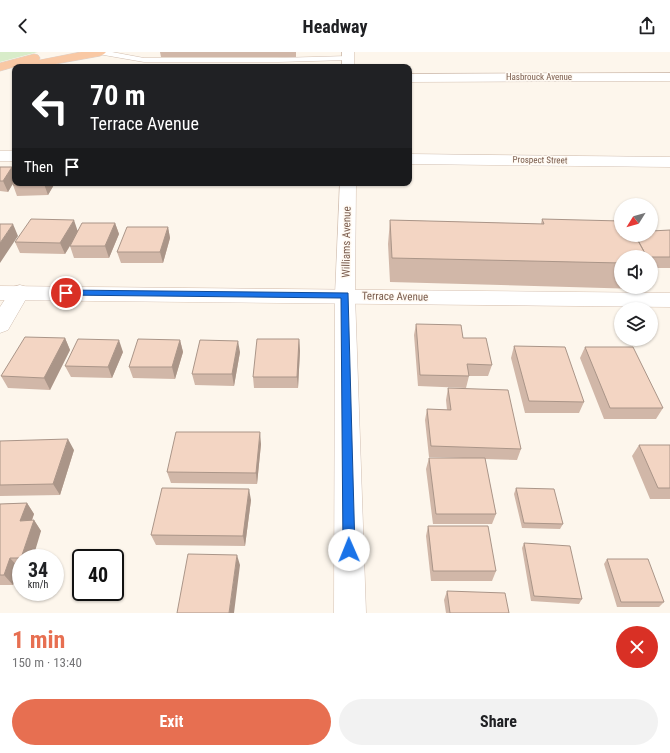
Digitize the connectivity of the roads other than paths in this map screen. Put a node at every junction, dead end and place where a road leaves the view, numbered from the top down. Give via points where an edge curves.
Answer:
1 (52, 52) edge
2 (99, 52) edge
3 (310, 56) edge
4 (348, 59) edge
5 (36, 64) edge
6 (0, 67) edge
7 (12, 69) edge
8 (0, 71) edge
9 (670, 77) edge
10 (412, 78) edge
11 (0, 156) edge
12 (12, 156) edge
13 (412, 159) edge
14 (670, 162) edge
15 (348, 186) edge
16 (10, 293) edge
17 (345, 295) junction
18 (670, 300) edge
19 (0, 325) edge
20 (350, 613) edge

1 - 6 highway
2 - 3 lane via 144,60
2 - 5 highway
3 - 4 lane
7 - 8 highway
9 - 10 street, Hasbrouck Avenue
11 - 12 street
13 - 14 street, Prospect Street
15 - 17 street, Williams Avenue
16 - 17 street, Terrace Avenue
16 - 19 street
17 - 18 street, Terrace Avenue
17 - 20 street, Williams Avenue

